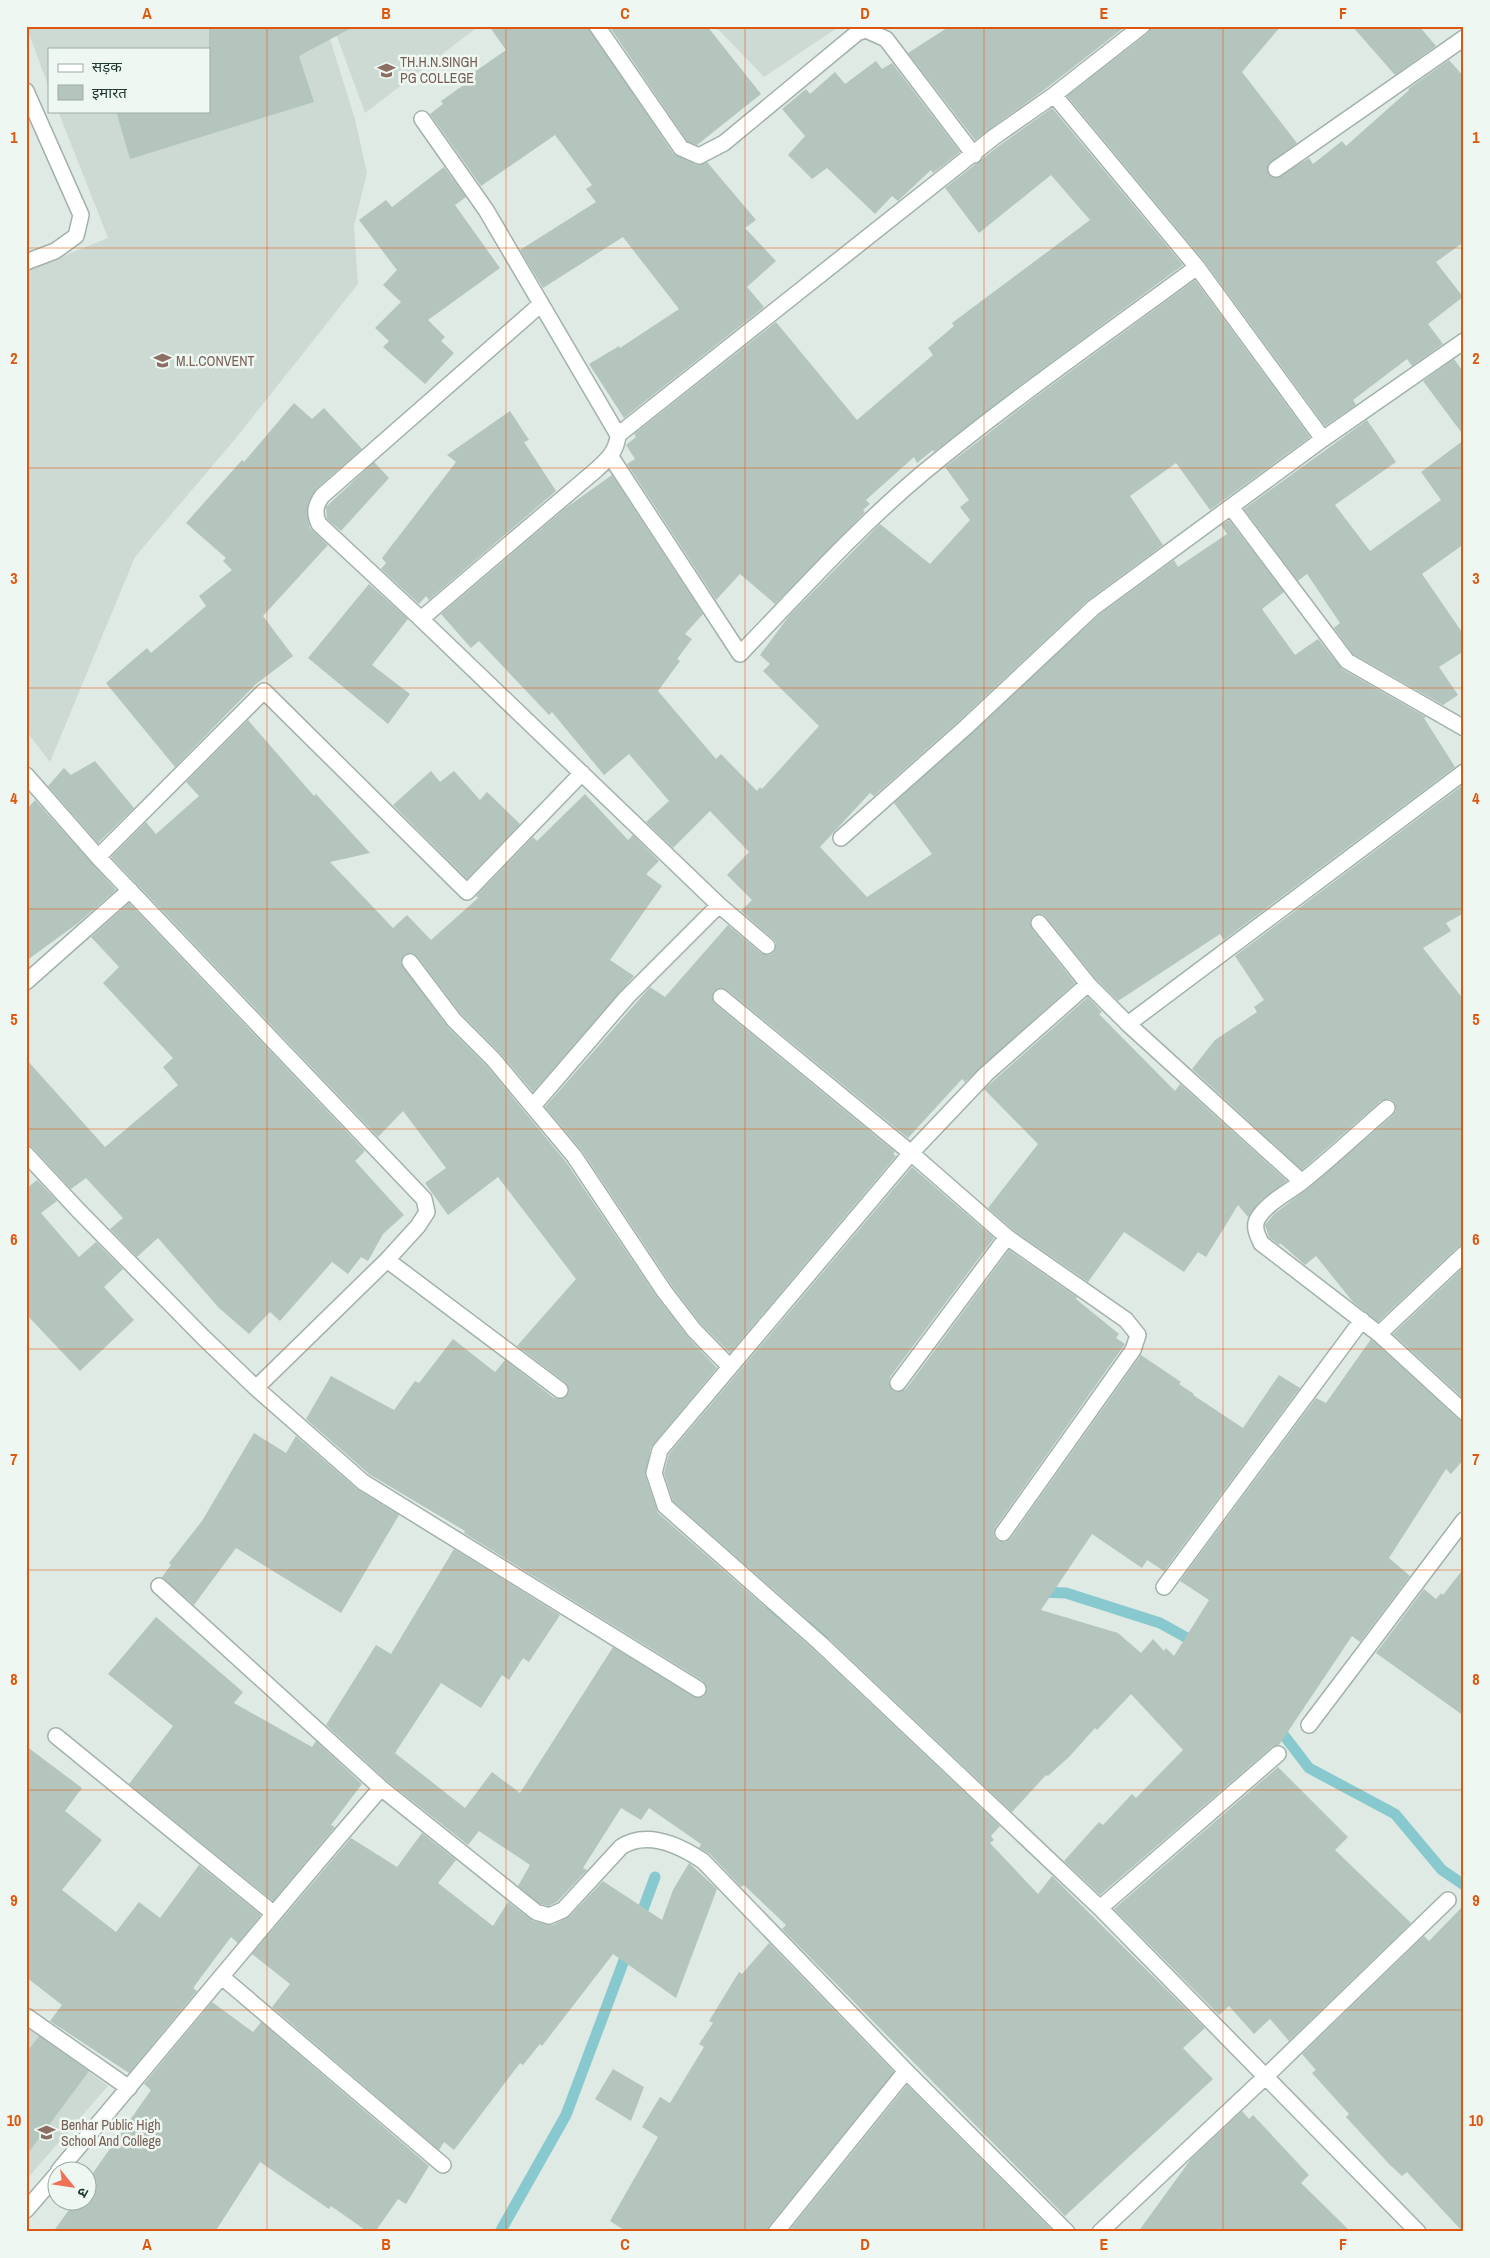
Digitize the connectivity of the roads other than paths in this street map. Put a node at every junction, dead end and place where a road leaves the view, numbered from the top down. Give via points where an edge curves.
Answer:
1 (597, 26) edge
2 (1142, 26) edge
3 (1464, 38) edge
4 (26, 91) edge
5 (1054, 95) junction
6 (422, 119) dead end
7 (974, 155) junction
8 (1276, 170) dead end
9 (26, 262) edge
10 (1197, 267) junction
11 (542, 304) junction
12 (1464, 341) edge
13 (618, 435) junction
14 (1323, 439) junction
15 (610, 457) junction
16 (1231, 507) junction
17 (422, 619) junction
18 (1464, 728) edge
19 (1464, 772) edge
20 (582, 773) junction
21 (26, 774) edge
22 (841, 838) dead end
23 (98, 857) junction
24 (130, 890) junction
25 (719, 905) junction
26 (1039, 923) dead end
27 (767, 946) dead end
28 (410, 962) dead end
29 (26, 982) edge
30 (1088, 984) junction
31 (721, 997) dead end
32 (1128, 1024) junction
33 (533, 1106) junction
34 (1387, 1108) dead end
35 (911, 1153) junction
36 (26, 1154) edge
37 (1302, 1182) junction
38 (1007, 1237) junction
39 (1464, 1254) edge
40 (388, 1260) junction
41 (1362, 1320) junction
42 (1379, 1334) junction
43 (730, 1367) junction
44 (898, 1383) dead end
45 (256, 1388) junction
46 (560, 1390) dead end
47 (1464, 1412) edge
48 (1464, 1520) edge
49 (1002, 1533) dead end
50 (159, 1586) dead end
51 (1164, 1587) dead end
52 (698, 1689) dead end
53 (1309, 1725) dead end
54 (56, 1736) dead end
55 (1278, 1754) dead end
56 (380, 1788) junction
57 (1448, 1900) dead end
58 (1100, 1908) junction
59 (273, 1913) junction
60 (222, 1977) junction
61 (26, 2016) edge
62 (906, 2071) junction
63 (1264, 2078) junction
64 (129, 2088) junction
65 (68, 2160) edge
66 (443, 2165) dead end
67 (48, 2184) edge
68 (26, 2210) edge
69 (776, 2232) edge
70 (1067, 2232) edge
71 (1100, 2232) edge
72 (1418, 2232) edge

1 - 7 street via 681,148 700,156 724,144 857,33 866,30 886,39
2 - 5 street
3 - 8 street
4 - 9 street via 81,215 76,236 55,251
5 - 7 street via 994,136
5 - 10 street
6 - 11 street via 486,210
7 - 13 street
10 - 14 street
10 - 15 street via 923,473 834,555 740,654
11 - 13 street
11 - 17 street via 322,496 316,505 315,515 319,524
12 - 14 street
13 - 15 street
14 - 16 street
15 - 17 street
16 - 18 street via 1347,661
16 - 22 street via 1093,608
17 - 20 street
19 - 32 street
20 - 23 street via 467,892 264,691
20 - 25 street
21 - 23 street
23 - 24 street
24 - 29 street
24 - 40 street via 424,1199 427,1212
25 - 27 street
25 - 33 street via 627,996
26 - 30 street
28 - 33 street via 454,1020
30 - 32 street
30 - 35 street via 986,1074
31 - 35 street
32 - 37 street
33 - 43 street via 574,1156 664,1291 694,1330
34 - 37 street
35 - 38 street
35 - 43 street
36 - 45 street via 150,1284
37 - 41 street via 1275,1200 1263,1213 1256,1224 1256,1232 1261,1243
38 - 44 street
38 - 49 street via 1126,1320 1138,1335 1133,1350
39 - 42 street
40 - 45 street
40 - 46 street
41 - 42 street
41 - 51 street
42 - 47 street
43 - 58 street via 660,1450 654,1473 665,1506 820,1643
45 - 52 street via 363,1482
48 - 53 street
50 - 56 street
54 - 59 street
55 - 58 street
56 - 59 street
56 - 62 street via 536,1912 549,1916 563,1910 621,1847 632,1840 645,1838 684,1849 703,1861
57 - 63 street
58 - 63 street
59 - 60 street
60 - 64 street
60 - 66 street
61 - 64 street
62 - 69 street
62 - 70 street
63 - 71 street
63 - 72 street
64 - 65 street
67 - 68 street

